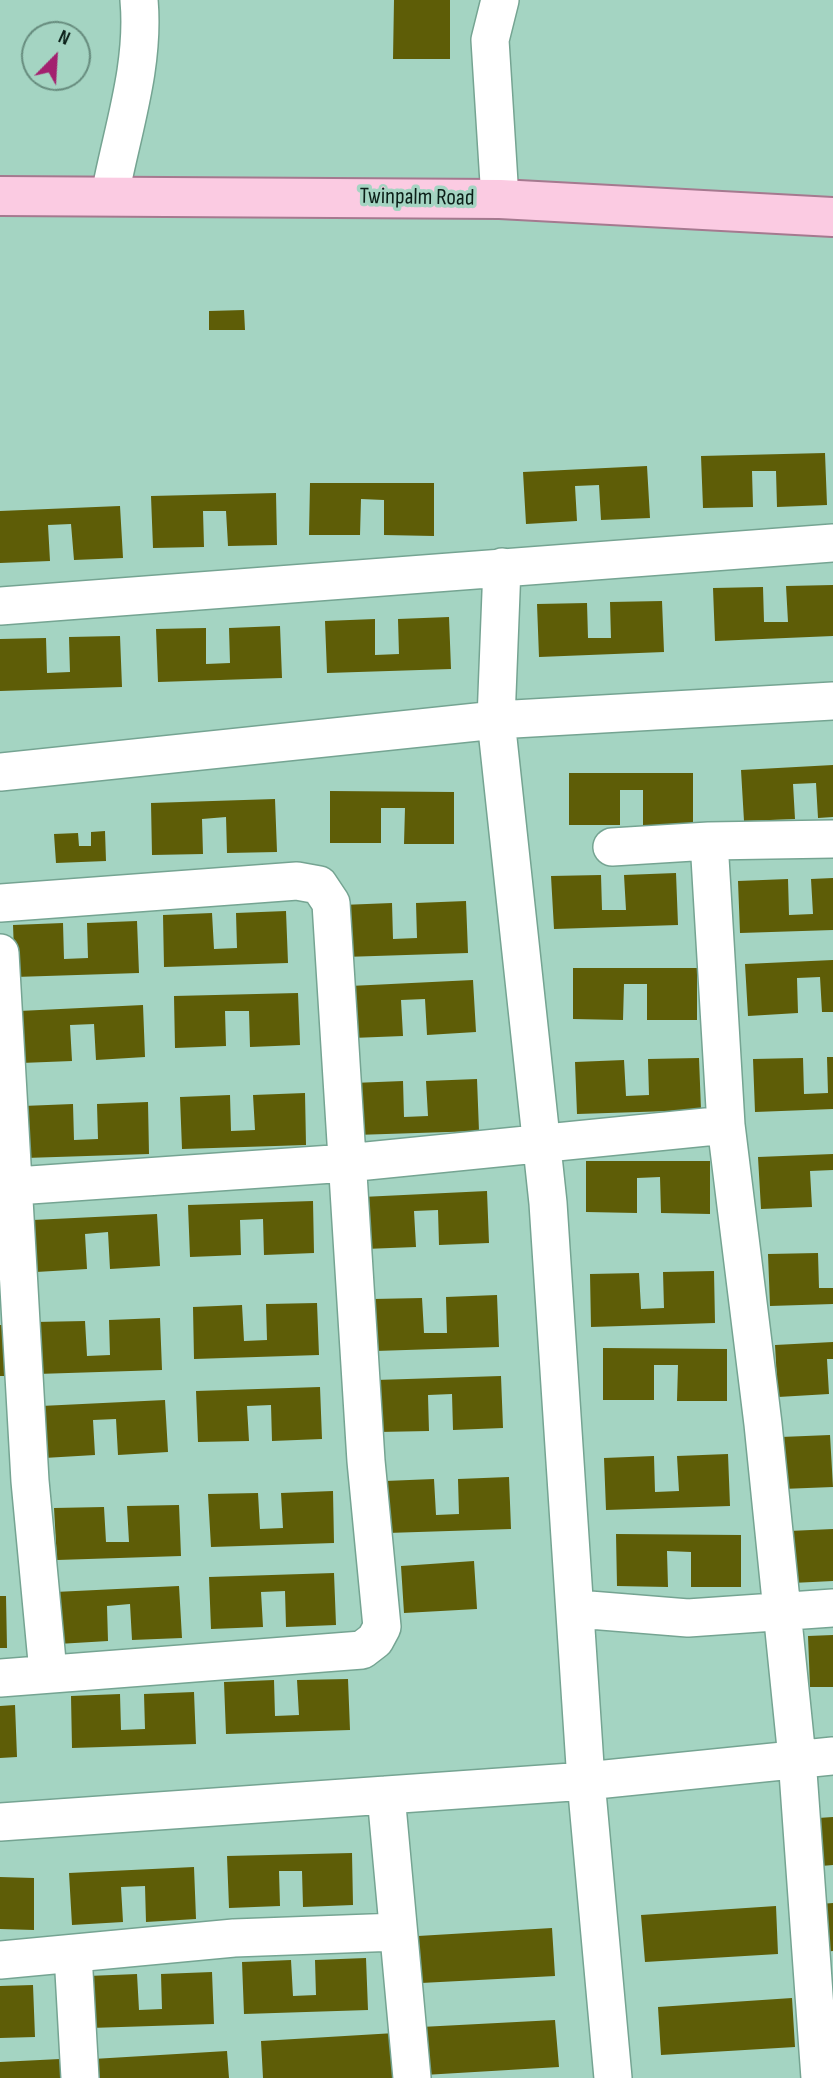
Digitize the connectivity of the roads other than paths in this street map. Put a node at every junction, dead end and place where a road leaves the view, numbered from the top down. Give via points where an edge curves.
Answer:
1 (139, 0) edge
2 (500, 0) edge
3 (110, 195) junction
4 (0, 196) edge
5 (500, 199) junction
6 (833, 217) edge
7 (833, 542) edge
8 (502, 567) junction
9 (0, 606) edge
10 (833, 701) edge
11 (496, 720) junction
12 (0, 772) edge
13 (833, 839) edge
14 (709, 841) junction
15 (612, 847) dead end
16 (0, 904) edge
17 (0, 953) edge
18 (726, 1125) junction
19 (541, 1142) junction
20 (347, 1163) junction
21 (16, 1186) junction
22 (9, 1300) edge
23 (15, 1482) edge
24 (833, 1608) edge
25 (577, 1609) junction
26 (782, 1612) junction
27 (48, 1672) junction
28 (0, 1678) edge
29 (833, 1756) edge
30 (797, 1758) junction
31 (586, 1780) junction
32 (386, 1794) junction
33 (0, 1822) edge
34 (398, 1932) junction
35 (73, 1954) junction
36 (0, 1959) edge
37 (80, 2078) edge
38 (412, 2078) edge
39 (612, 2078) edge
40 (820, 2078) edge

1 - 3 street via 142,31 135,81
2 - 5 street via 490,40
3 - 4 main road, Twinpalm Road
3 - 5 main road, Twinpalm Road
5 - 6 main road, Twinpalm Road
7 - 8 street
8 - 9 street
8 - 11 street
10 - 11 street
11 - 12 street
11 - 19 street
13 - 14 street
14 - 15 street
14 - 18 street
16 - 20 street via 298,881 319,885 331,904
17 - 21 street
18 - 19 street
18 - 26 street
19 - 20 street
19 - 25 street
20 - 21 street
20 - 27 street via 382,1627 362,1650
21 - 22 street
22 - 23 street
23 - 27 street
24 - 26 street
25 - 26 street via 688,1618
25 - 31 street
26 - 30 street
27 - 28 street
29 - 30 street
30 - 31 street
30 - 40 street
31 - 32 street
31 - 39 street
32 - 33 street
32 - 34 street
34 - 35 street via 234,1938
34 - 38 street
35 - 36 street
35 - 37 street

